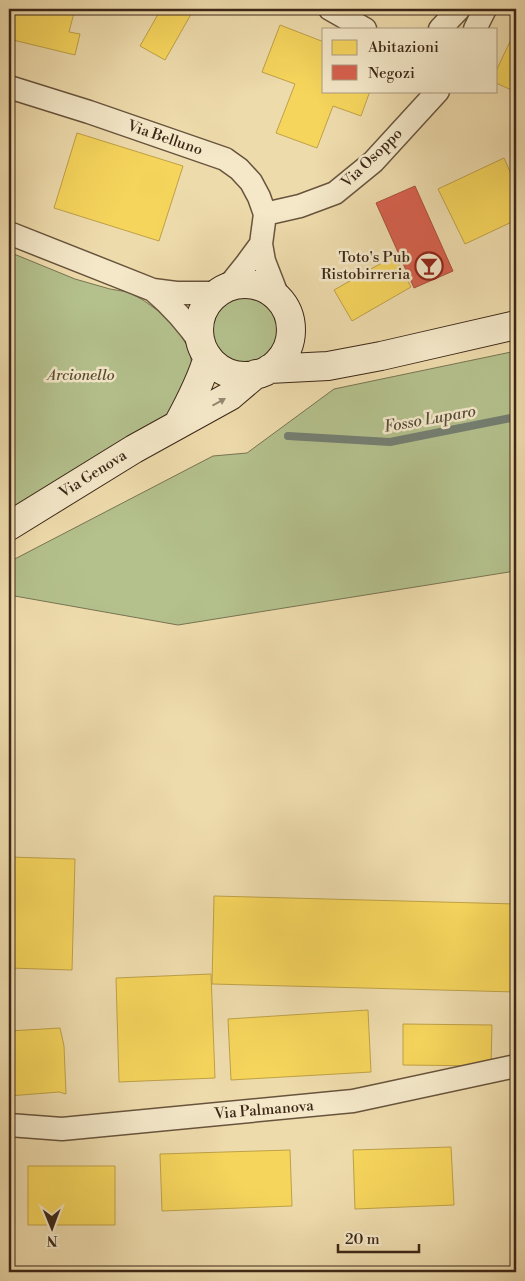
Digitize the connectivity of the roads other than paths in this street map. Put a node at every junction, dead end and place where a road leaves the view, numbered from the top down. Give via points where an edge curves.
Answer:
1 (330, 9) edge
2 (459, 9) edge
3 (485, 9) edge
4 (363, 28) edge
5 (441, 28) edge
6 (476, 28) edge
7 (9, 87) edge
8 (437, 92) edge
9 (265, 214) junction
10 (9, 233) edge
11 (261, 244) junction
12 (153, 290) junction
13 (222, 290) junction
14 (278, 298) junction
15 (516, 324) edge
16 (291, 336) junction
17 (205, 351) junction
18 (380, 356) junction
19 (263, 371) junction
20 (178, 424) junction
21 (9, 526) edge
22 (516, 1066) edge
23 (9, 1125) edge

1 - 4 street
2 - 5 street
3 - 6 street
7 - 9 street, Via Belluno via 225,159 251,182
8 - 9 street, Via Osoppo via 373,162 335,193
9 - 11 street, Via Belluno
10 - 12 street
11 - 13 street, Via Belluno
11 - 14 street, Via Belluno
12 - 13 street via 176,293
12 - 17 street via 184,320
13 - 14 main road via 240,284 254,284
13 - 17 main road via 209,301 201,316 199,334
14 - 16 main road via 286,309
15 - 18 main road
16 - 18 main road via 308,346 345,357
16 - 19 main road via 280,360
17 - 19 main road via 229,373 243,376
17 - 20 main road via 203,374
18 - 19 main road via 328,366
20 -> 19 main road, Via Genova via 230,396
20 - 21 main road, Via Genova
22 - 23 street, Via Palmanova via 352,1101 62,1129

